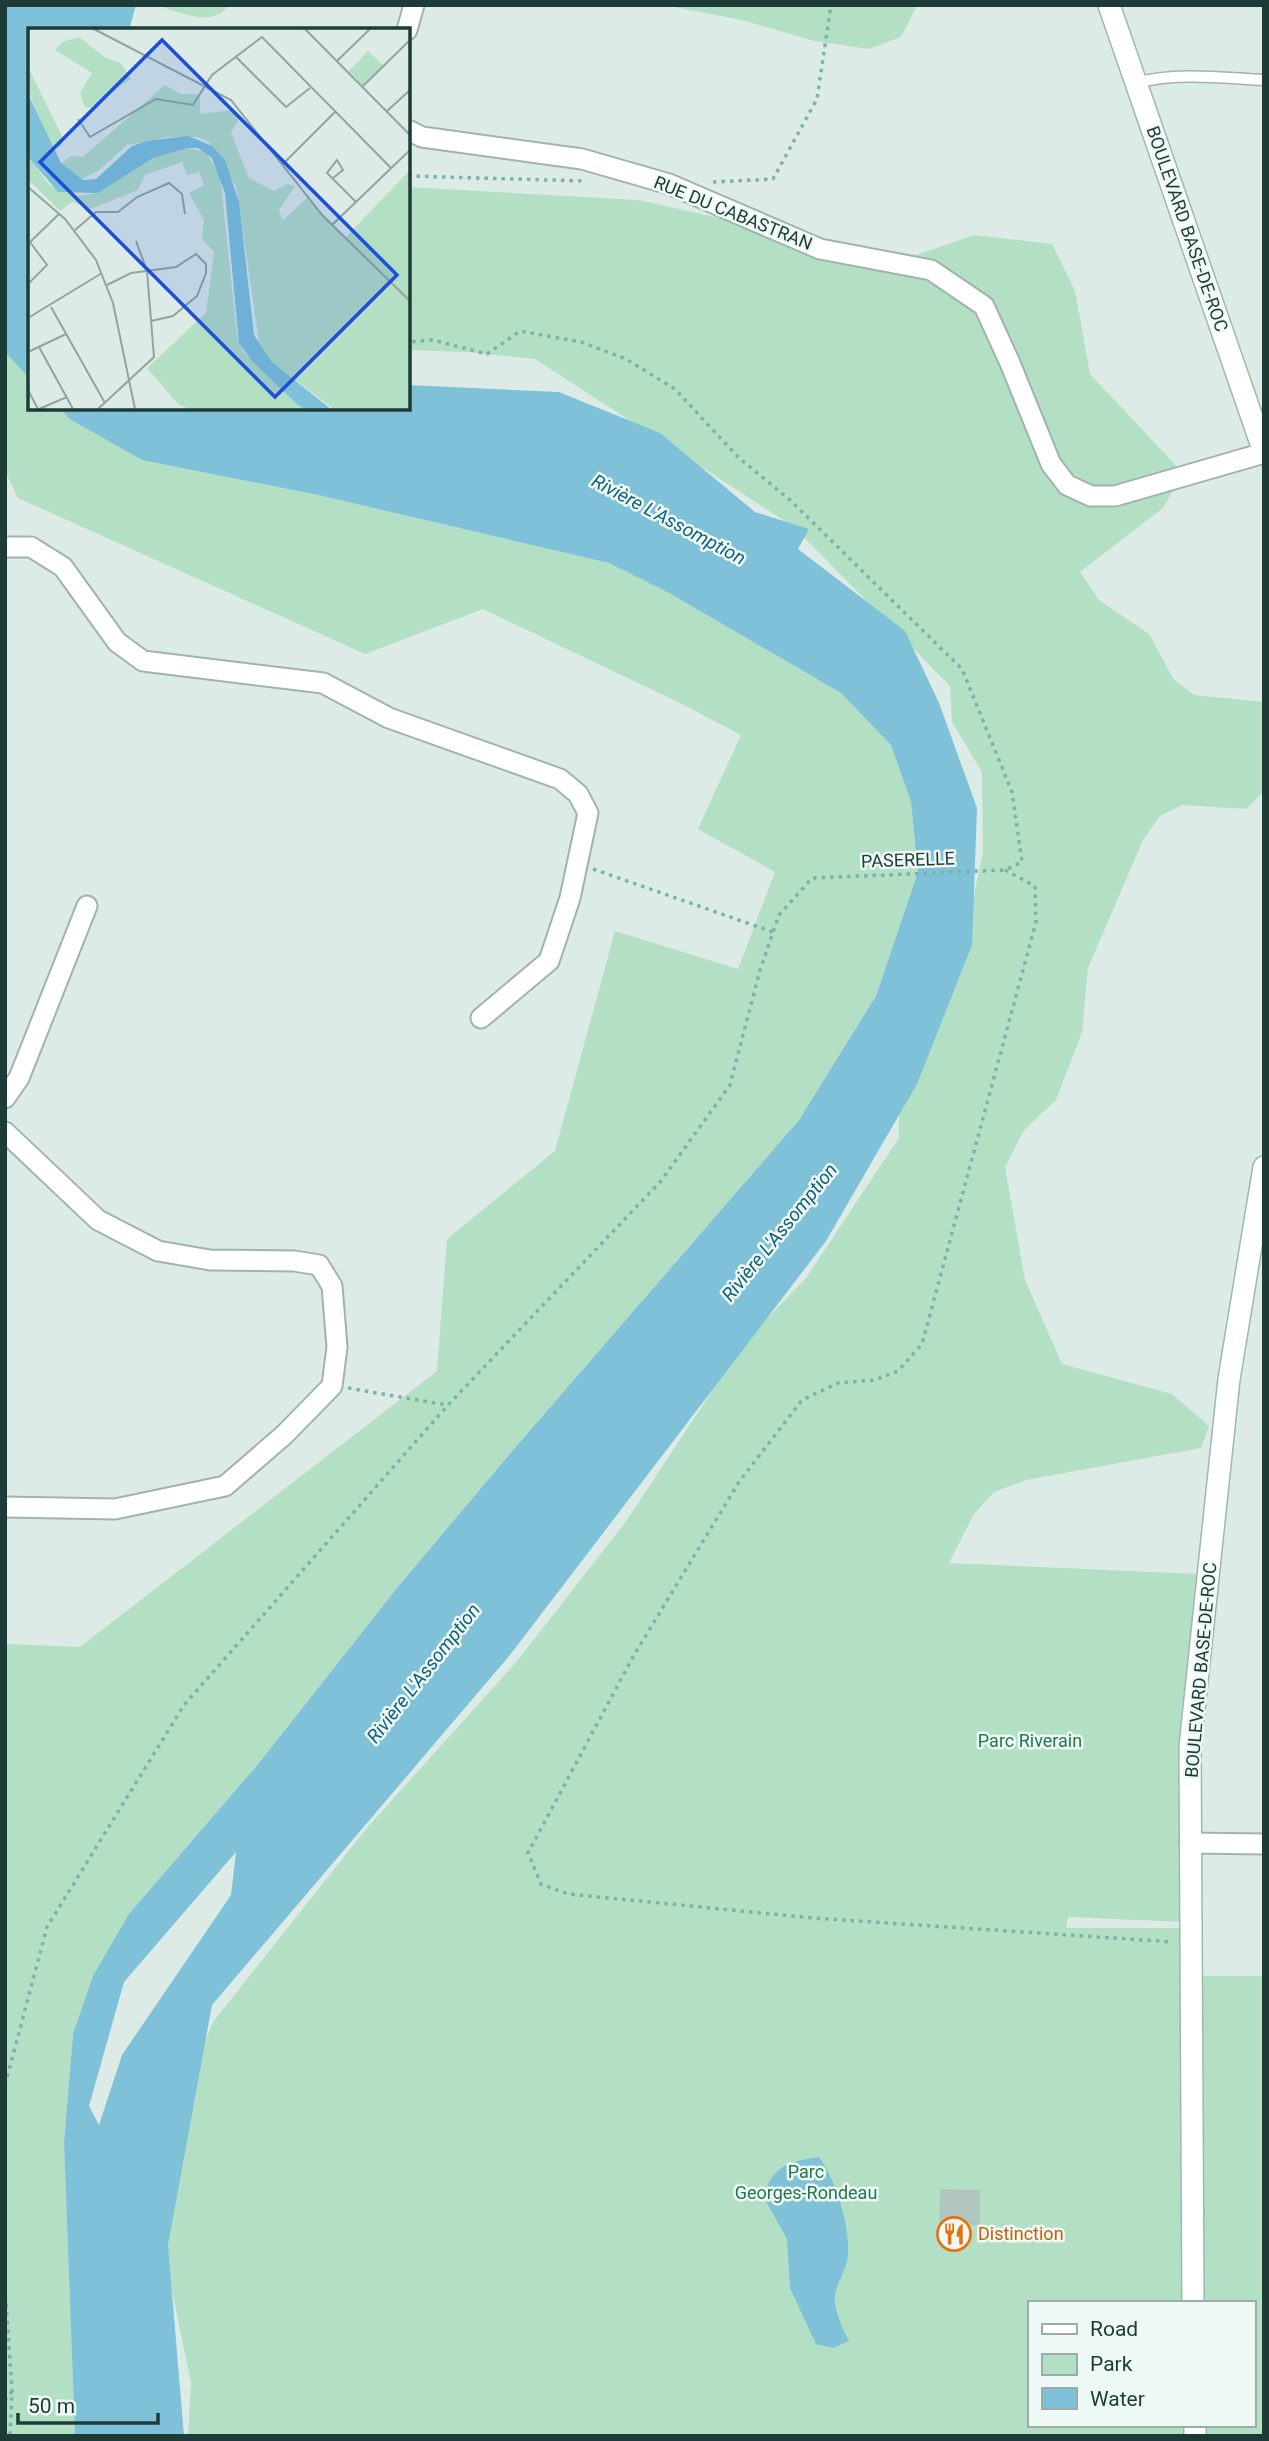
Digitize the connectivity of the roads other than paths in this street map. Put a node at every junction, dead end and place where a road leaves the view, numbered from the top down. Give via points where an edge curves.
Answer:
1 (414, 5) edge
2 (1109, 5) edge
3 (408, 28) edge
4 (1264, 80) edge
5 (1136, 83) junction
6 (410, 131) edge
7 (1264, 453) edge
8 (5, 547) edge
9 (86, 906) dead end
10 (481, 1018) dead end
11 (5, 1098) edge
12 (5, 1132) edge
13 (1264, 1167) edge
14 (1255, 1270) edge
15 (5, 1507) edge
16 (1191, 1843) junction
17 (1264, 1844) edge
18 (1193, 2301) edge

1 - 3 street
2 - 5 street, BOULEVARD BASE-DE-ROC
4 - 5 lane via 1163,77
5 - 7 street, BOULEVARD BASE-DE-ROC
6 - 7 street, RUE DU CABASTRAN via 422,137 582,159 669,184 820,249 931,270 984,306 1051,464 1067,485 1091,496 1115,496
8 - 10 street via 31,547 63,567 117,642 143,661 323,683 389,718 560,779 578,794 588,813 570,898 549,961
9 - 11 street via 19,1078
12 - 15 street via 98,1220 158,1251 210,1260 319,1265 332,1286 337,1347 332,1386 225,1486 115,1509
13 - 14 street, BOULEVARD BASE-DE-ROC
14 - 16 street, BOULEVARD BASE-DE-ROC via 1229,1379 1190,1747
16 - 17 street
16 - 18 street, BOULEVARD BASE-DE-ROC

